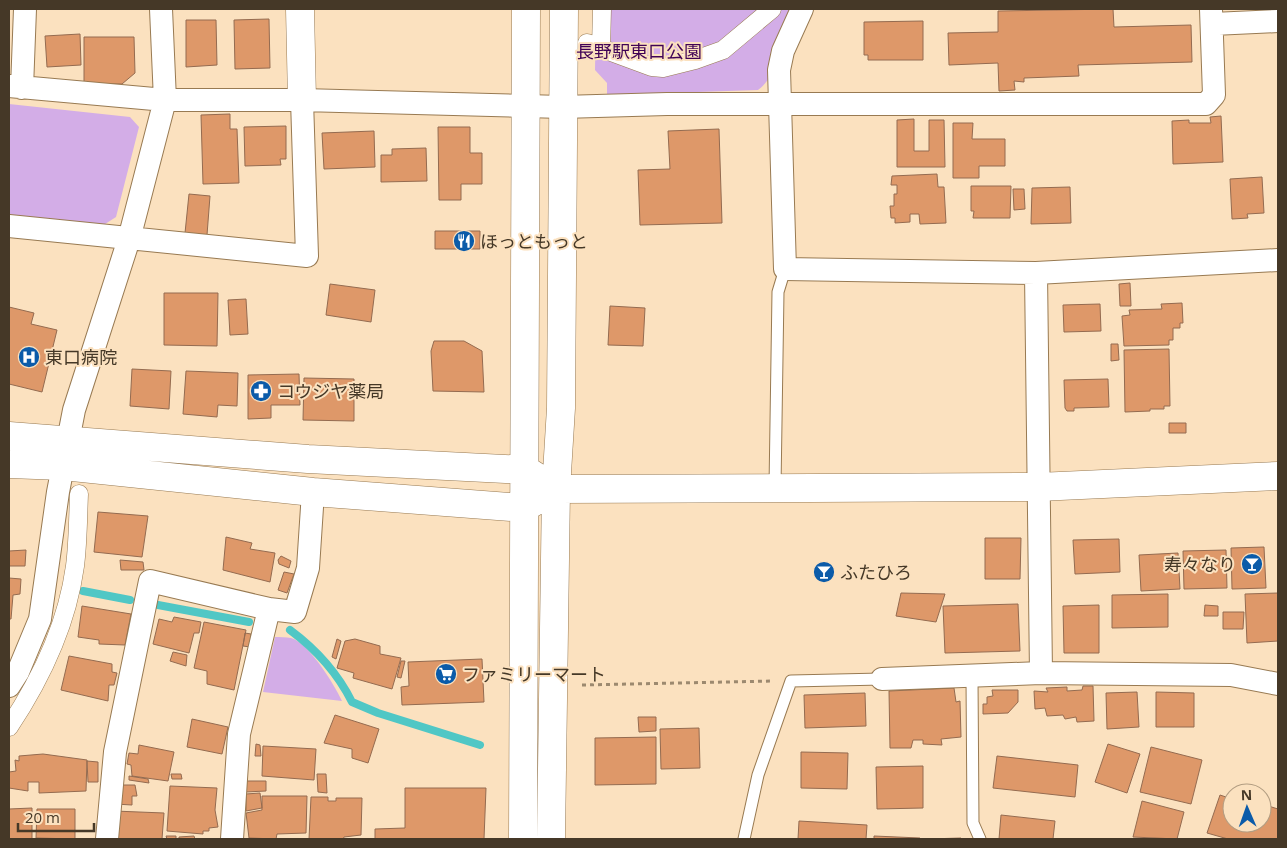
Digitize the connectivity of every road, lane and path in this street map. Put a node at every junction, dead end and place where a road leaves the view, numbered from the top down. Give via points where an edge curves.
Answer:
1 (25, 9) edge
2 (161, 9) edge
3 (300, 9) edge
4 (526, 9) edge
5 (564, 9) edge
6 (602, 9) edge
7 (772, 9) edge
8 (802, 9) edge
9 (1212, 17) edge
10 (1278, 21) edge
11 (15, 87) edge
12 (165, 100) junction
13 (302, 100) junction
14 (526, 105) junction
15 (782, 105) junction
16 (562, 107) junction
17 (9, 226) edge
18 (129, 240) junction
19 (1278, 260) edge
20 (785, 269) junction
21 (1036, 273) junction
22 (9, 436) edge
23 (66, 453) junction
24 (9, 464) edge
25 (526, 470) junction
26 (1278, 476) edge
27 (775, 487) junction
28 (1038, 487) junction
29 (556, 489) junction
30 (313, 492) junction
31 (79, 494) dead end
32 (524, 508) junction
33 (269, 609) junction
34 (1042, 674) junction
35 (12, 676) edge
36 (972, 678) junction
37 (882, 679) joint
38 (791, 680) junction
39 (1278, 684) edge
40 (582, 685) dead end
41 (9, 727) edge
42 (107, 839) edge
43 (232, 839) edge
44 (523, 839) edge
45 (551, 839) edge
46 (744, 839) edge
47 (980, 839) edge

1 - 11 street
2 - 12 street
3 - 13 street
4 - 14 street
5 - 16 street
6 - 7 street via 594,45 652,67 676,65 723,50
8 - 15 street via 783,51 779,70
9 - 10 street
9 - 15 street via 1214,95 1206,104
11 - 12 street
12 - 13 street
12 - 18 street
13 - 14 street
13 - 18 street via 307,256
14 - 16 street
14 - 25 street
15 - 16 street
15 - 20 street
16 - 29 street via 562,408
17 - 18 street
18 - 23 street via 74,410
19 - 21 street
20 - 21 street
20 - 27 lane via 778,292
21 - 28 street
22 - 23 street
23 - 24 street
23 - 25 street via 308,459
23 - 30 street
23 - 35 street via 40,619
25 - 29 street
25 - 32 street
26 - 28 street
27 - 28 street
27 - 29 street
28 - 34 street
29 - 32 street
29 - 45 street
30 - 32 street
30 - 33 street via 308,568 295,612
31 - 41 street via 75,566 66,606 46,665
32 - 44 street
33 - 42 street via 150,580 115,752
33 - 43 street via 238,734
34 - 36 street
34 - 39 street via 1231,675
36 - 37 street
36 - 47 lane via 973,822
37 - 38 lane
38 - 40 path
38 - 46 lane via 758,775

